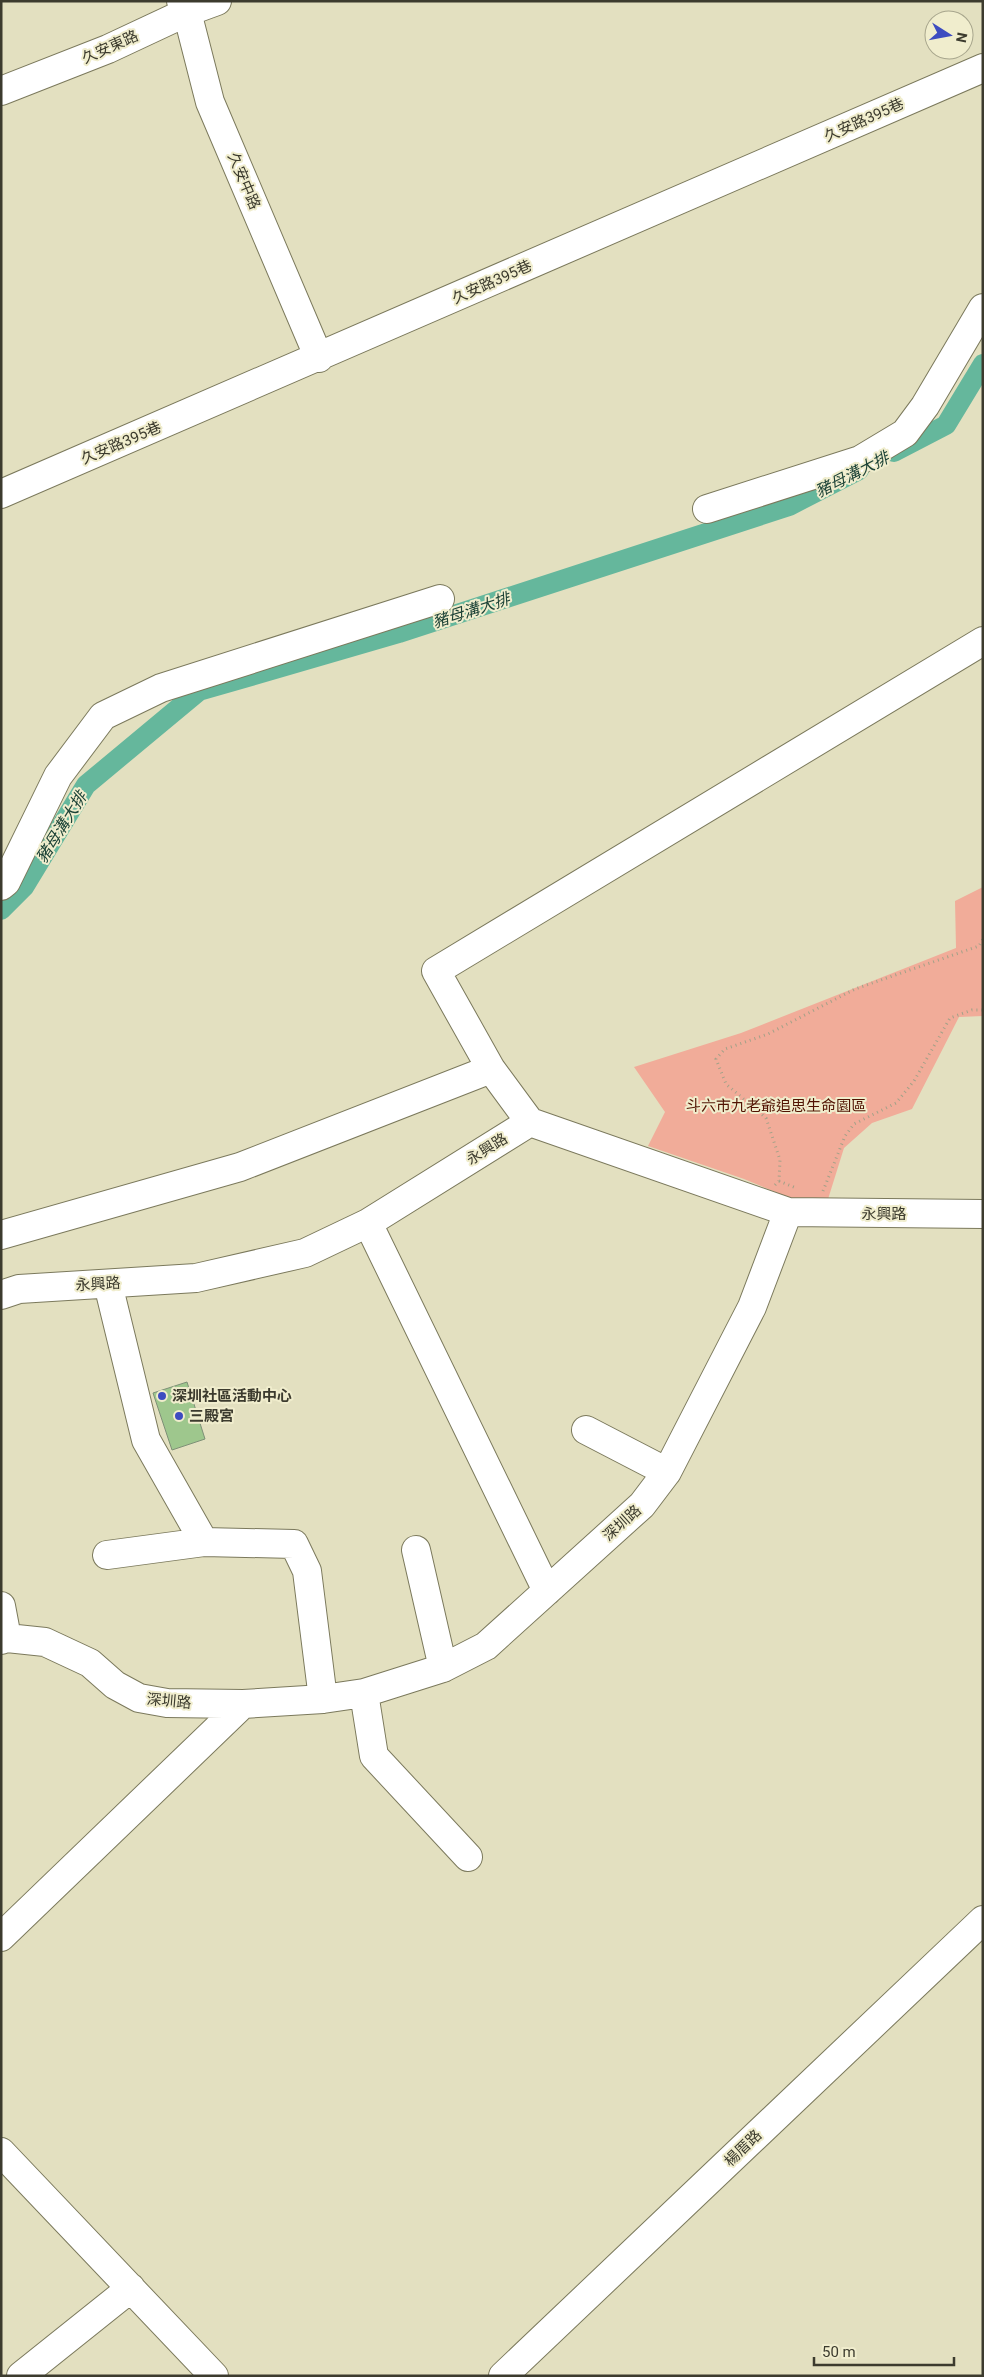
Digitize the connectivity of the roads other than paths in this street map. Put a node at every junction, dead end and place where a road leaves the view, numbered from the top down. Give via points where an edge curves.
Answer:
1 (218, 1) edge
2 (184, 7) edge
3 (983, 68) edge
4 (1, 92) edge
5 (983, 308) edge
6 (319, 358) junction
7 (1, 494) edge
8 (707, 509) dead end
9 (440, 599) dead end
10 (983, 641) edge
11 (1, 886) edge
12 (491, 1069) junction
13 (530, 1122) junction
14 (800, 1213) junction
15 (983, 1214) edge
16 (368, 1223) junction
17 (1, 1235) edge
18 (108, 1284) junction
19 (1, 1295) edge
20 (586, 1430) dead end
21 (667, 1472) junction
22 (204, 1542) junction
23 (416, 1550) dead end
24 (107, 1555) dead end
25 (547, 1591) junction
26 (1, 1606) edge
27 (4, 1639) edge
28 (443, 1668) junction
29 (364, 1693) junction
30 (323, 1699) junction
31 (243, 1704) junction
32 (468, 1857) dead end
33 (983, 1920) edge
34 (1, 1937) edge
35 (1, 2152) edge
36 (130, 2288) junction
37 (21, 2376) edge
38 (214, 2376) edge
39 (503, 2376) edge

1 - 2 street, 久安東路
2 - 4 street, 久安東路 via 108,49
2 - 6 street, 久安中路 via 210,102
3 - 6 street, 久安路395巷
5 - 8 street via 925,406 905,433 860,460
6 - 7 street, 久安路395巷
9 - 11 street via 161,688 103,716 58,776 6,882
10 - 12 street via 436,971
12 - 13 street
12 - 17 street via 240,1167
13 - 14 street, 永興路
13 - 16 street, 永興路
14 - 15 street, 永興路
14 - 21 street, 深圳路
16 - 18 street, 永興路 via 305,1253 233,1270 196,1278
16 - 25 street
18 - 19 street, 永興路 via 19,1289
18 - 22 street via 146,1440
20 - 21 street
21 - 25 street, 深圳路 via 642,1505
22 - 24 street
22 - 30 street via 294,1544 308,1571
23 - 28 street
25 - 28 street, 深圳路 via 486,1646
26 - 27 street
27 - 31 street, 深圳路 via 45,1642 90,1663 115,1684 139,1698 167,1703
28 - 29 street, 深圳路
29 - 30 street, 深圳路
29 - 32 street via 374,1756
30 - 31 street, 深圳路
31 - 34 street
33 - 39 street, 楊厝路
35 - 36 street
36 - 37 street
36 - 38 street

